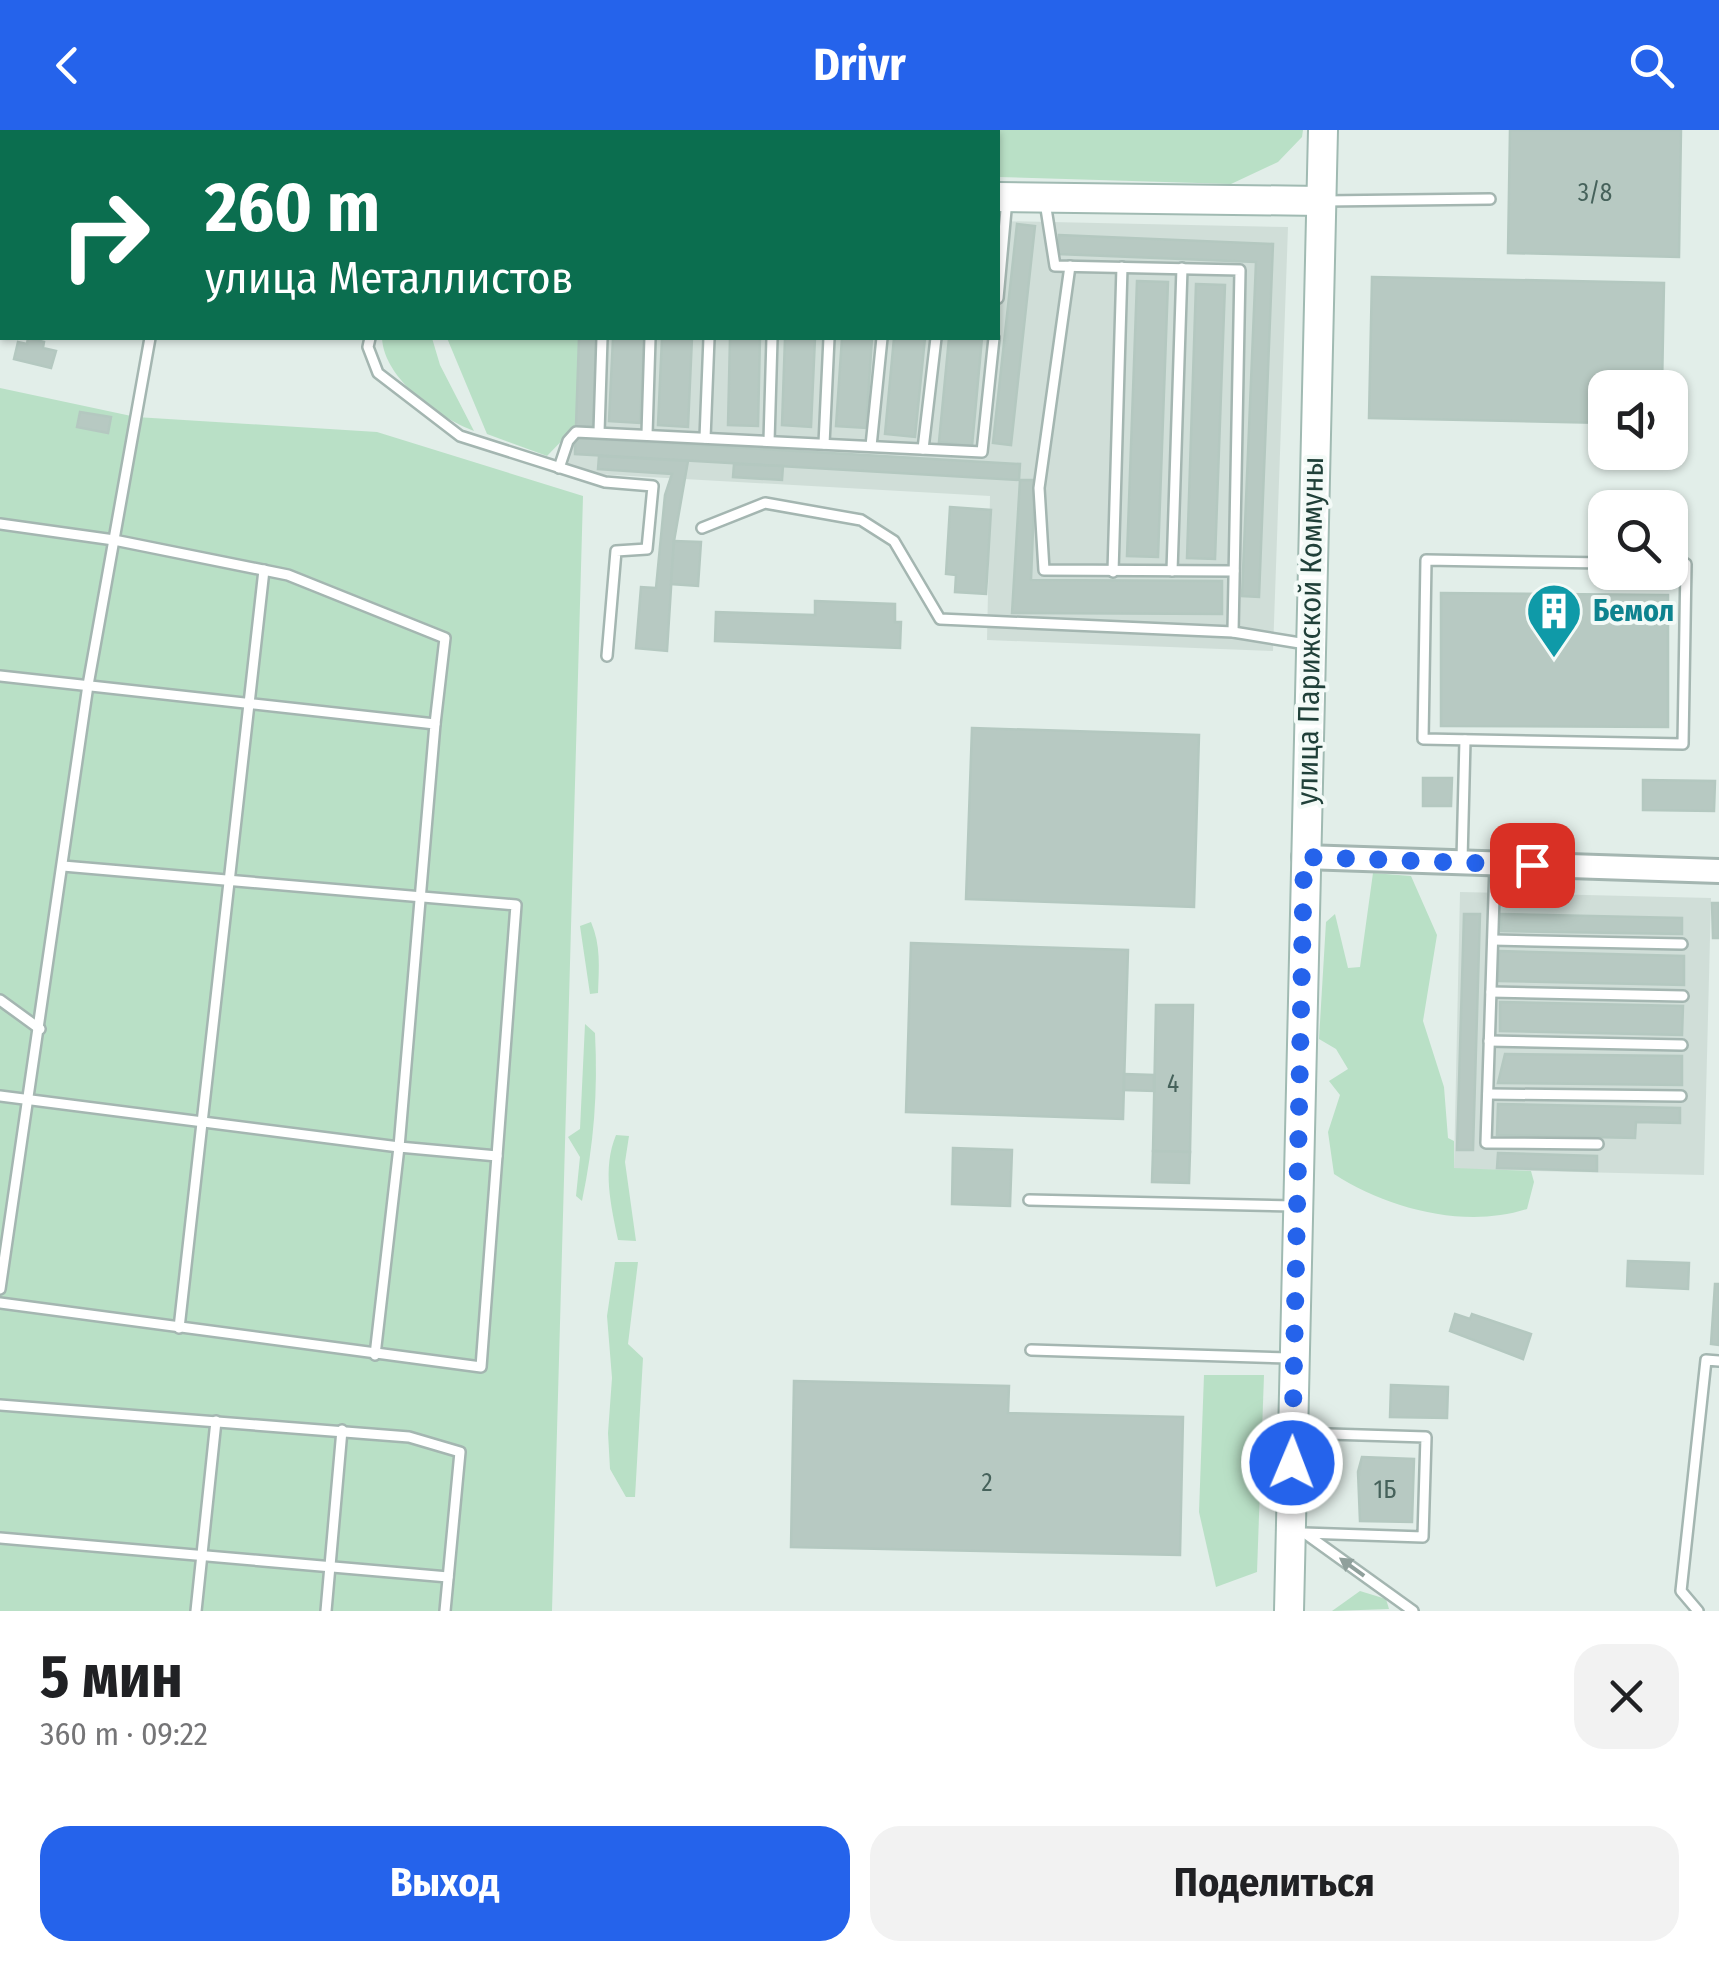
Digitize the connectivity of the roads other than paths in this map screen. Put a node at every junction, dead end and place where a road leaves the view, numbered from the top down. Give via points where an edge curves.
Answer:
1 (1324, 130) edge
2 (1002, 197) edge
3 (1045, 197) junction
4 (1490, 199) dead end
5 (1321, 201) junction
6 (1000, 248) edge
7 (1070, 266) junction
8 (1122, 267) junction
9 (1182, 268) junction
10 (150, 340) edge
11 (370, 340) edge
12 (602, 340) edge
13 (650, 340) edge
14 (709, 340) edge
15 (772, 340) edge
16 (829, 340) edge
17 (882, 340) edge
18 (936, 340) edge
19 (994, 340) edge
20 (599, 432) junction
21 (647, 434) junction
22 (706, 438) junction
23 (768, 441) junction
24 (824, 444) junction
25 (871, 446) junction
26 (923, 449) junction
27 (559, 468) junction
28 (0, 524) edge
29 (702, 528) dead end
30 (114, 540) junction
31 (1588, 563) edge
32 (264, 570) junction
33 (1172, 571) junction
34 (1114, 572) junction
35 (1234, 572) junction
36 (1686, 590) edge
37 (1233, 632) junction
38 (1309, 644) junction
39 (607, 656) dead end
40 (0, 676) edge
41 (88, 685) junction
42 (246, 702) junction
43 (435, 724) junction
44 (1466, 740) junction
45 (1304, 857) junction
46 (1462, 862) junction
47 (1495, 864) junction
48 (63, 866) junction
49 (1719, 871) edge
50 (227, 880) junction
51 (420, 897) junction
52 (1493, 940) junction
53 (1682, 944) dead end
54 (1491, 992) junction
55 (1683, 996) dead end
56 (0, 1000) edge
57 (40, 1029) junction
58 (1490, 1041) junction
59 (1682, 1045) dead end
60 (1488, 1094) junction
61 (0, 1096) edge
62 (1681, 1096) dead end
63 (29, 1101) junction
64 (201, 1122) junction
65 (1598, 1144) dead end
66 (399, 1147) junction
67 (497, 1156) junction
68 (1029, 1200) dead end
69 (1296, 1206) junction
70 (0, 1289) edge
71 (0, 1303) edge
72 (179, 1328) junction
73 (1031, 1350) dead end
74 (375, 1355) junction
75 (1291, 1358) junction
76 (1719, 1361) edge
77 (0, 1404) edge
78 (216, 1421) junction
79 (342, 1430) junction
80 (1292, 1432) junction
81 (1297, 1528) junction
82 (0, 1538) edge
83 (202, 1555) junction
84 (330, 1566) junction
85 (448, 1576) junction
86 (1397, 1606) edge
87 (196, 1611) edge
88 (326, 1611) edge
89 (445, 1611) edge
90 (1289, 1611) edge
91 (1413, 1611) edge
92 (1698, 1611) edge

1 - 5 main road, улица Парижской Коммуны
2 - 3 main road
2 - 6 lane
3 - 5 main road
3 - 7 lane via 1055,266
4 - 5 lane
5 - 38 main road, улица Парижской Коммуны
7 - 8 lane
7 - 34 lane via 1040,488 1044,570
8 - 9 lane
8 - 34 lane
9 - 33 lane
9 - 35 lane via 1240,270
10 - 30 lane
11 - 27 lane via 378,373 460,436
12 - 20 lane
13 - 21 lane
14 - 22 lane
15 - 23 lane
16 - 24 lane
17 - 25 lane
18 - 26 lane
19 - 26 lane via 982,452
20 - 21 lane
20 - 27 lane via 576,432
21 - 22 lane
22 - 23 lane
23 - 24 lane
24 - 25 lane
25 - 26 lane
27 - 39 lane via 605,482 654,486 648,549 616,551
28 - 30 lane
29 - 37 lane via 766,503 861,520 894,541 940,619
30 - 32 lane
30 - 41 lane
31 - 44 lane via 1426,560 1423,739
32 - 42 lane
32 - 43 lane via 444,638
33 - 34 lane
33 - 35 lane
35 - 37 lane
36 - 44 lane via 1683,744
37 - 38 lane
38 - 45 main road, улица Парижской Коммуны
40 - 41 lane
41 - 42 lane
41 - 48 lane
42 - 43 lane
42 - 50 lane
43 - 51 lane
44 - 46 lane
45 - 46 street
45 - 69 main road, улица Парижской Коммуны
46 - 47 street
47 - 49 street
47 - 52 lane
48 - 50 lane
48 - 57 lane
50 - 51 lane
50 - 64 lane
51 - 66 lane
51 - 67 lane via 516,905
52 - 53 lane
52 - 54 lane
54 - 55 lane
54 - 58 lane
56 - 57 lane
57 - 63 lane
58 - 59 lane
58 - 60 lane
60 - 62 lane
60 - 65 lane via 1486,1143
61 - 63 lane
63 - 64 lane
63 - 70 lane
64 - 66 lane
64 - 72 lane
66 - 67 lane
66 - 74 lane
67 - 74 lane via 481,1367
68 - 69 lane
69 - 75 main road, улица Парижской Коммуны
71 - 72 lane
72 - 74 lane
73 - 75 lane
75 - 80 main road, улица Парижской Коммуны
76 - 92 lane via 1706,1360 1681,1591
77 - 78 lane
78 - 79 lane
78 - 83 lane
79 - 84 lane
79 - 85 lane via 408,1437 460,1452
80 - 81 main road, улица Парижской Коммуны
80 - 81 lane via 1426,1438 1422,1537
86 -> 81 lane
81 - 90 main road, улица Парижской Коммуны
82 - 83 lane
83 - 84 lane
83 - 87 lane
84 - 85 lane
84 - 88 lane
85 - 89 lane
86 - 91 lane

